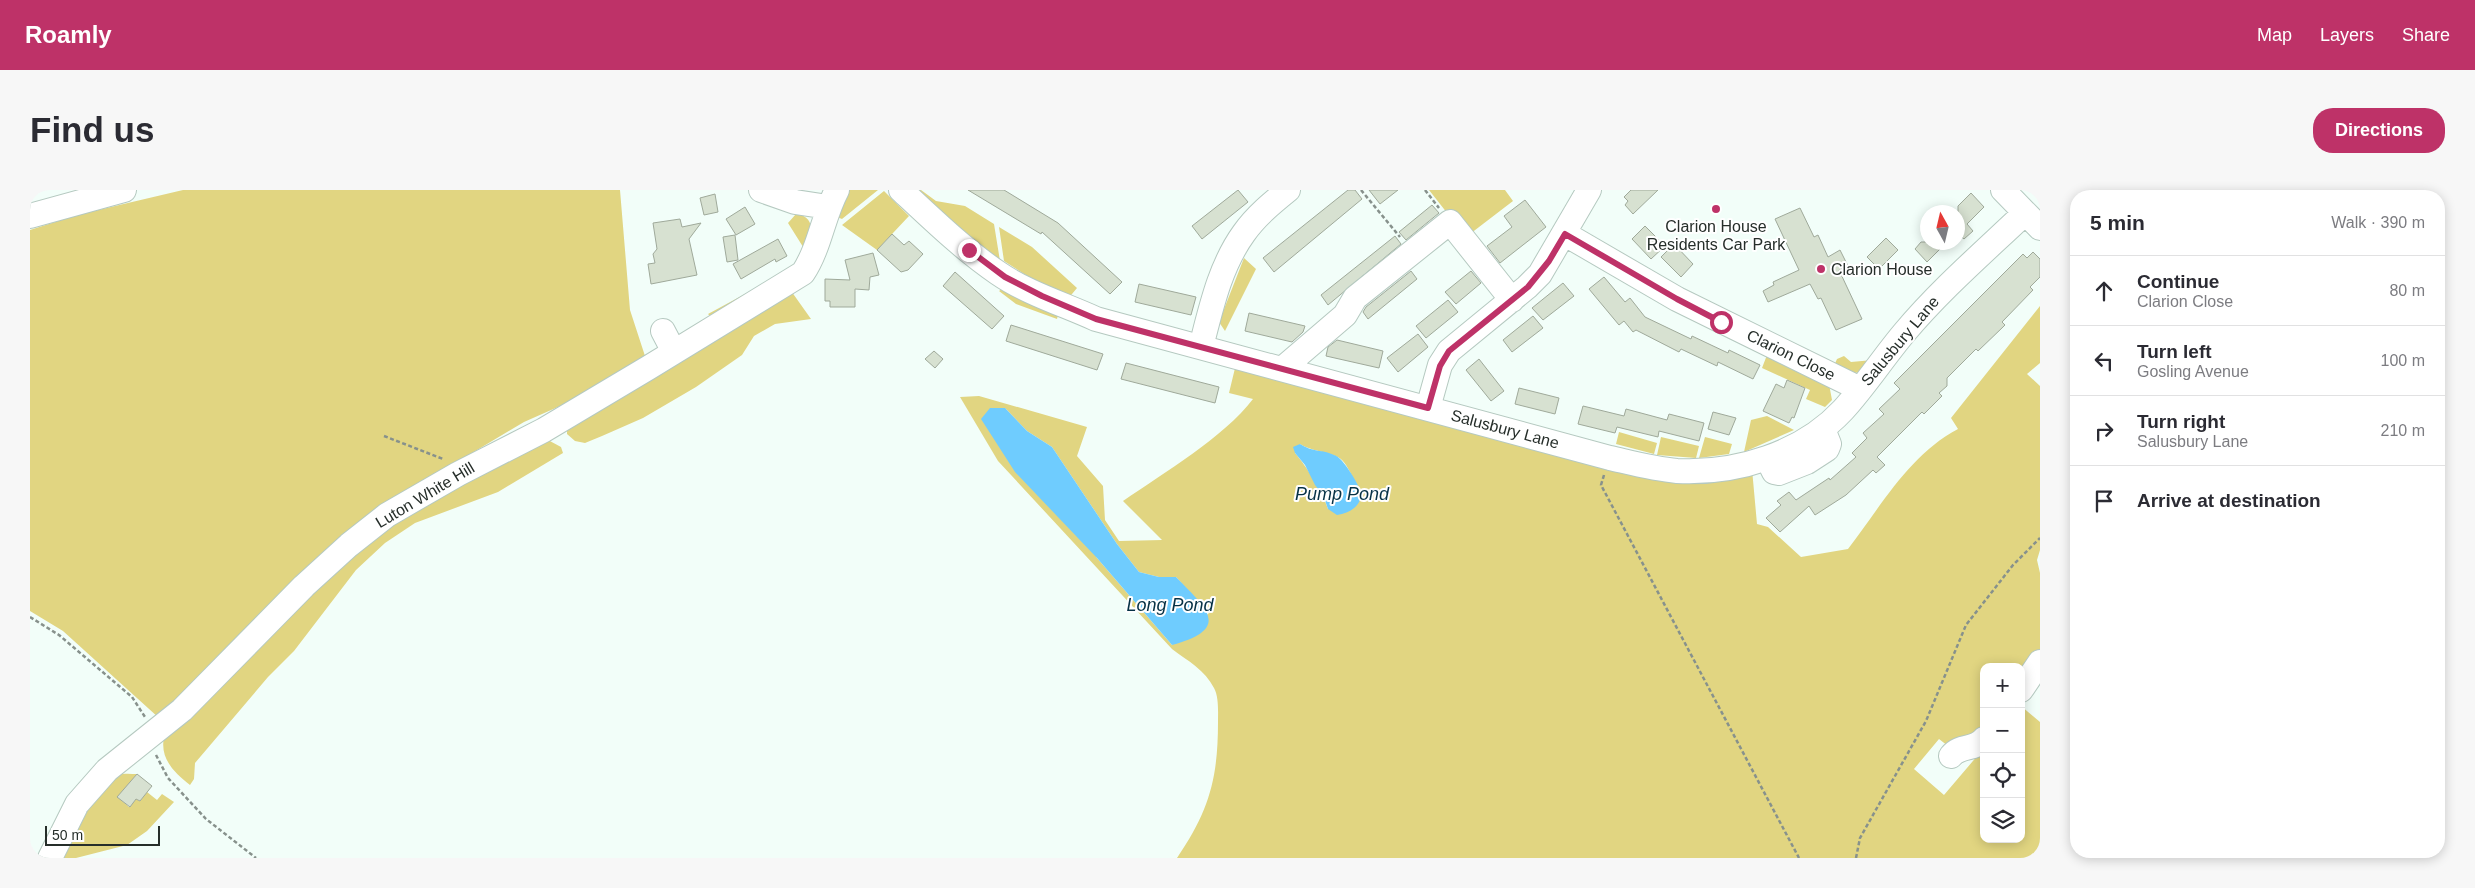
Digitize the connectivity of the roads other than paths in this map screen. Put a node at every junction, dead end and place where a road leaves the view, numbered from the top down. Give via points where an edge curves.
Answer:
1 (124, 190) edge
2 (761, 190) edge
3 (901, 190) edge
4 (1288, 190) edge
5 (1589, 190) edge
6 (2003, 190) edge
7 (832, 199) edge
8 (30, 216) edge
9 (2033, 221) edge
10 (1565, 234) junction
11 (1512, 300) junction
12 (663, 330) dead end
13 (1202, 347) junction
14 (674, 352) junction
15 (1282, 369) junction
16 (1860, 389) junction
17 (1428, 408) junction
18 (2040, 662) edge
19 (2025, 684) edge
20 (1980, 744) edge
21 (1951, 756) dead end
22 (50, 858) edge

1 - 8 street
2 - 7 street via 795,202
3 - 13 street, Salusbury Lane via 944,230 1005,277 1096,319
4 - 13 street via 1253,221 1232,252 1216,292
5 - 10 street
6 - 9 street
7 - 14 street, Luton White Hill via 812,259 803,272
9 - 16 street, Salusbury Lane via 1938,294
10 - 11 street via 1540,274
10 - 16 street, Clarion Close via 1677,299
11 - 15 street via 1450,222 1355,298 1345,315
11 - 17 street via 1449,351 1440,366
12 - 14 street
13 - 15 street, Salusbury Lane
14 - 22 street, Luton White Hill via 544,430 387,515 348,545 182,710 121,758 91,787 67,821
15 - 17 street, Salusbury Lane
16 - 17 street, Salusbury Lane via 1823,429 1767,458 1697,471 1658,469
18 - 19 street
20 - 21 street via 1956,750

